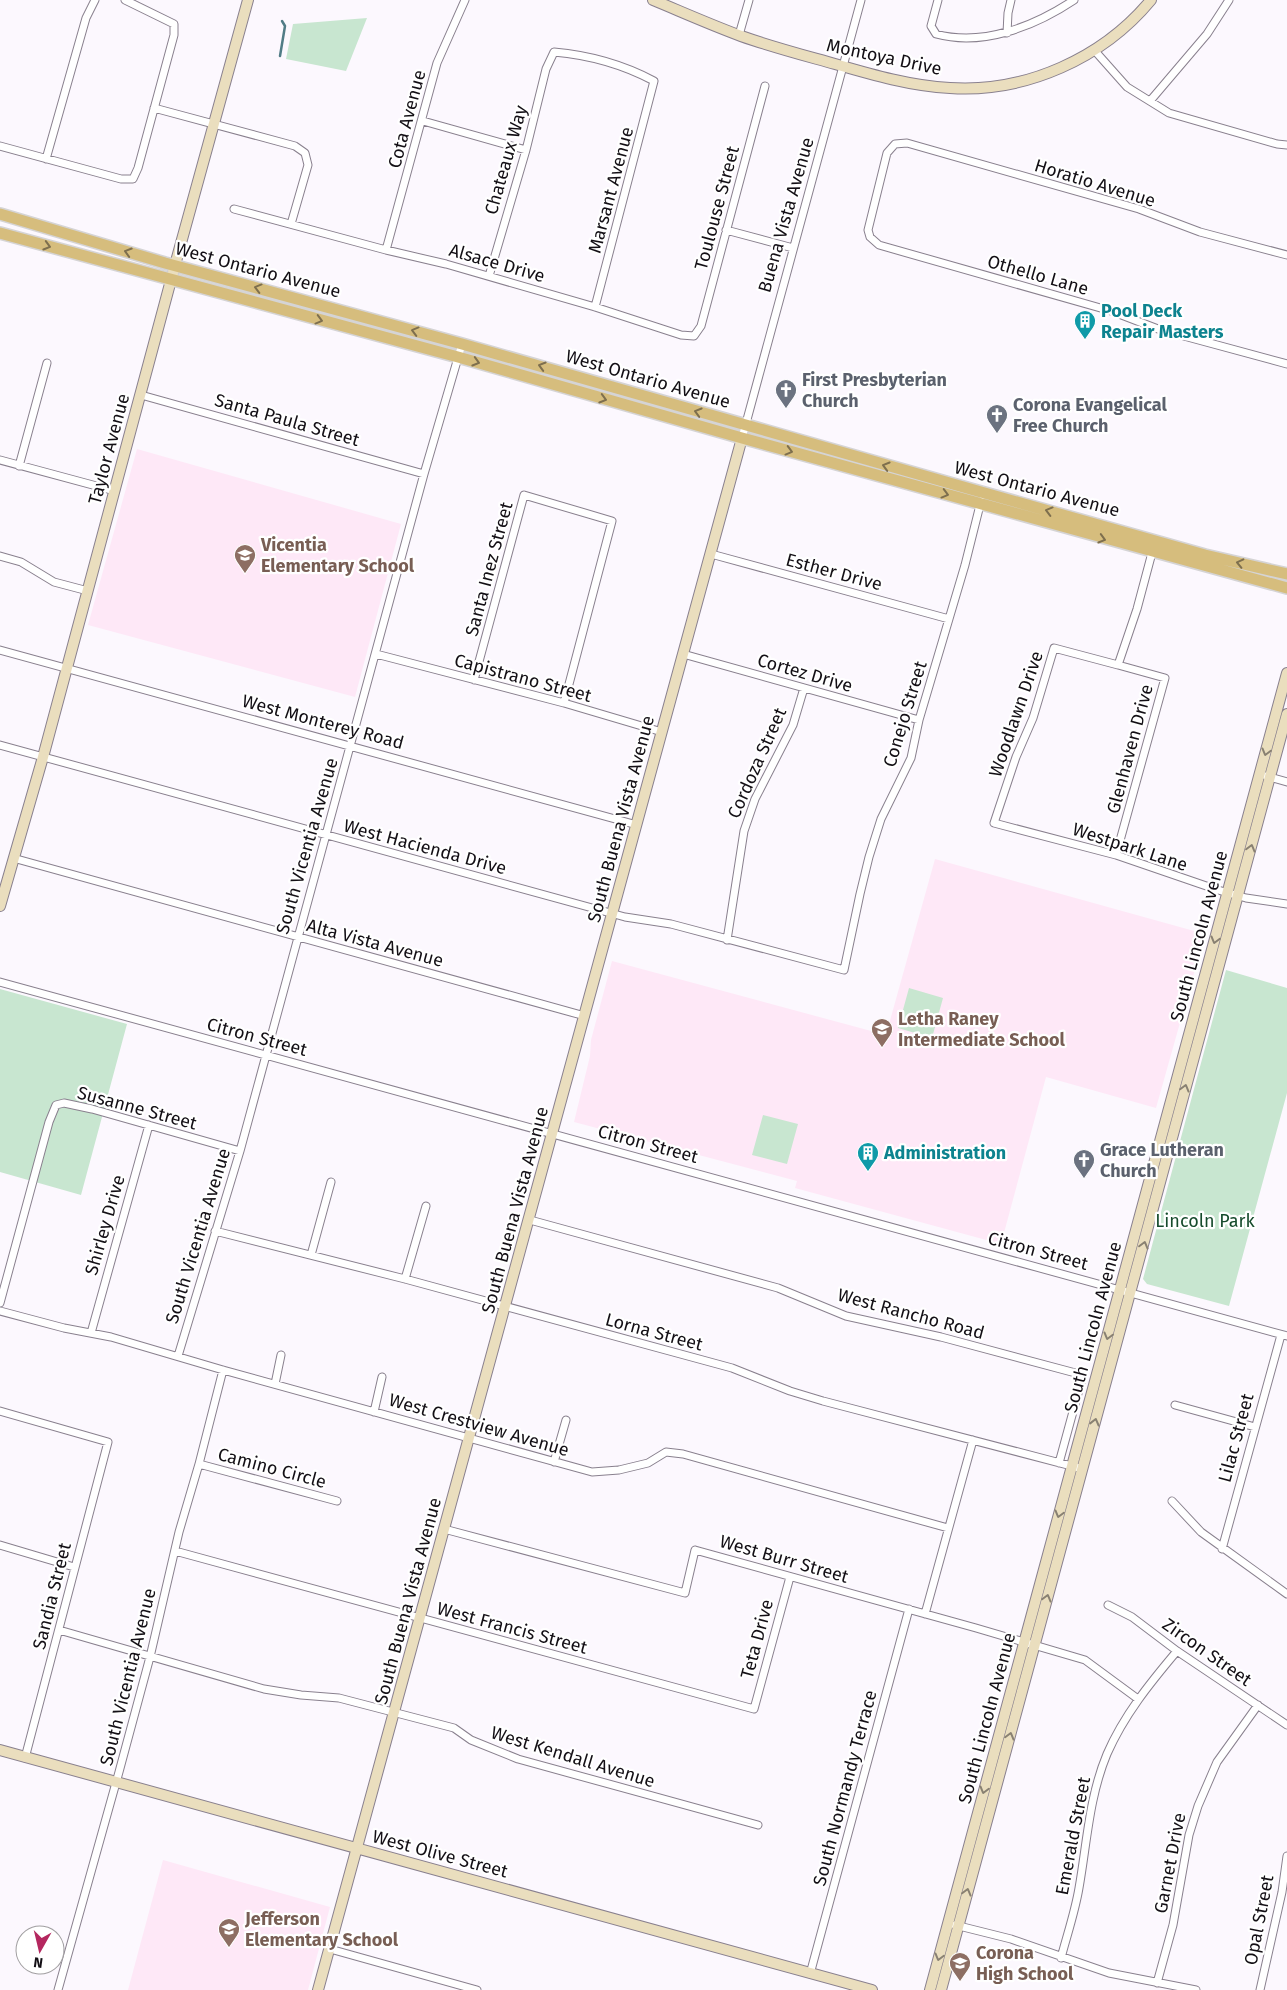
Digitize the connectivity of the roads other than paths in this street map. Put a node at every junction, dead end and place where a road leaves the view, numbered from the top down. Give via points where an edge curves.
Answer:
1 (95, 0) edge
2 (125, 0) edge
3 (248, 0) edge
4 (465, 0) edge
5 (653, 0) edge
6 (749, 0) edge
7 (861, 0) edge
8 (938, 0) edge
9 (1011, 0) edge
10 (1074, 0) edge
11 (1151, 0) edge
12 (1229, 0) edge
13 (1007, 32) junction
14 (739, 35) junction
15 (1095, 51) junction
16 (554, 52) joint
17 (843, 67) junction
18 (765, 86) dead end
19 (1150, 101) junction
20 (154, 108) junction
21 (423, 121) junction
22 (215, 124) junction
23 (894, 144) joint
24 (1287, 145) edge
25 (0, 146) edge
26 (526, 150) junction
27 (46, 159) junction
28 (234, 209) dead end
29 (0, 214) edge
30 (291, 224) junction
31 (726, 230) junction
32 (0, 233) edge
33 (793, 248) junction
34 (386, 250) junction
35 (1287, 254) edge
36 (175, 266) junction
37 (489, 276) junction
38 (171, 280) junction
39 (595, 307) junction
40 (694, 336) joint
41 (462, 344) junction
42 (458, 358) junction
43 (46, 363) dead end
44 (1287, 364) edge
45 (141, 395) junction
46 (745, 426) junction
47 (742, 438) junction
48 (0, 460) edge
49 (19, 466) junction
50 (424, 474) junction
51 (115, 491) junction
52 (982, 499) junction
53 (1156, 540) junction
54 (1152, 553) junction
55 (711, 554) junction
56 (0, 556) edge
57 (1287, 574) edge
58 (1287, 588) edge
59 (88, 591) junction
60 (949, 619) junction
61 (0, 650) edge
62 (376, 654) junction
63 (683, 654) junction
64 (1118, 665) junction
65 (67, 668) junction
66 (1287, 673) edge
67 (474, 680) junction
68 (804, 688) junction
69 (564, 704) junction
70 (1287, 714) edge
71 (919, 720) junction
72 (662, 732) junction
73 (0, 745) edge
74 (351, 745) junction
75 (43, 756) junction
76 (1260, 774) junction
77 (1270, 777) junction
78 (1287, 782) edge
79 (994, 823) joint
80 (637, 825) junction
81 (325, 835) junction
82 (1116, 854) junction
83 (13, 858) junction
84 (1233, 894) junction
85 (1287, 904) edge
86 (0, 906) edge
87 (613, 913) junction
88 (297, 937) junction
89 (727, 940) junction
90 (844, 970) joint
91 (0, 982) edge
92 (585, 1016) junction
93 (266, 1055) junction
94 (149, 1125) junction
95 (552, 1133) junction
96 (240, 1151) junction
97 (331, 1182) dead end
98 (426, 1206) dead end
99 (530, 1220) junction
100 (215, 1231) junction
101 (311, 1255) junction
102 (405, 1280) junction
103 (1120, 1289) junction
104 (1131, 1292) junction
105 (0, 1303) edge
106 (505, 1307) junction
107 (0, 1311) edge
108 (90, 1333) junction
109 (1284, 1335) edge
110 (281, 1354) dead end
111 (178, 1356) junction
112 (223, 1370) junction
113 (382, 1378) dead end
114 (275, 1384) junction
115 (1175, 1406) dead end
116 (0, 1411) edge
117 (374, 1412) junction
118 (566, 1420) dead end
119 (1255, 1427) junction
120 (469, 1438) junction
121 (973, 1440) junction
122 (554, 1462) junction
123 (1059, 1463) junction
124 (199, 1464) junction
125 (1072, 1466) junction
126 (1083, 1469) junction
127 (337, 1501) dead end
128 (1172, 1501) dead end
129 (948, 1528) junction
130 (444, 1529) junction
131 (0, 1545) edge
132 (1222, 1549) junction
133 (176, 1551) junction
134 (74, 1567) junction
135 (790, 1577) junction
136 (1287, 1594) edge
137 (1108, 1605) dead end
138 (909, 1610) junction
139 (925, 1614) junction
140 (420, 1618) junction
141 (59, 1630) junction
142 (1030, 1643) junction
143 (1177, 1650) junction
144 (150, 1657) junction
145 (1138, 1699) junction
146 (1258, 1705) junction
147 (754, 1710) joint
148 (394, 1713) junction
149 (1287, 1725) edge
150 (0, 1750) edge
151 (25, 1758) junction
152 (116, 1783) junction
153 (758, 1826) dead end
154 (357, 1848) junction
155 (1287, 1856) edge
156 (948, 1924) junction
157 (958, 1926) junction
158 (330, 1949) junction
159 (1061, 1958) junction
160 (810, 1974) junction
161 (1157, 1983) junction
162 (58, 1990) edge
163 (318, 1990) edge
164 (477, 1990) edge
165 (872, 1990) edge
166 (930, 1990) edge
167 (941, 1990) edge
168 (1196, 1990) edge
169 (1260, 1990) edge

1 - 27 street via 86,18
2 - 20 street via 174,24 174,35
3 - 22 street, Taylor Avenue
4 - 21 street, Cota Avenue via 442,48
5 - 14 street, Montoya Drive
6 - 14 street
7 - 17 street, Buena Vista Avenue
8 - 13 street via 931,26 936,34 970,37
9 - 13 street
10 - 13 street via 1034,23
11 - 15 street, Montoya Drive via 1137,17
12 - 19 street via 1207,34
14 - 17 street, Montoya Drive
15 - 17 street, Montoya Drive via 1073,63 1023,81 988,87 923,85
15 - 19 street via 1126,87
16 - 26 street, Chateaux Way via 546,69
16 - 39 street, Marsant Avenue via 638,72 654,80
17 - 33 street, Buena Vista Avenue
18 - 31 street, Toulouse Street
19 - 24 street via 1169,113
20 - 22 street
20 - 27 street via 133,179 121,180
21 - 26 street
21 - 34 street, Cota Avenue
22 - 30 street via 294,146 305,154 308,165
22 - 36 street, Taylor Avenue
23 - 35 street, Horatio Avenue via 907,143 1138,210 1200,232
23 - 44 street, Othello Lane via 887,153 868,230 870,237 879,245 1111,311 1158,329
25 - 27 street
26 - 37 street, Chateaux Way
28 - 30 street, Alsace Drive
36 -> 29 main road, West Ontario Avenue
30 - 34 street, Alsace Drive
31 - 33 street
31 - 40 street, Toulouse Street via 701,326
32 -> 38 main road, West Ontario Avenue
33 - 46 street, Buena Vista Avenue
34 - 37 street, Alsace Drive
36 - 38 street, Taylor Avenue
41 -> 36 main road, West Ontario Avenue
37 - 39 street, Alsace Drive
38 -> 42 main road, West Ontario Avenue
38 - 45 street, Taylor Avenue
39 - 40 street, Alsace Drive
41 - 42 street, South Vicentia Avenue
46 -> 41 main road, West Ontario Avenue
42 -> 47 main road, West Ontario Avenue
42 - 50 street, South Vicentia Avenue
43 - 49 street
45 - 50 street, Santa Paula Street
45 - 51 street, Taylor Avenue
46 - 47 street, Buena Vista Avenue
52 -> 46 main road, West Ontario Avenue
47 -> 52 main road, West Ontario Avenue
47 - 55 street, South Buena Vista Avenue
48 - 49 street
49 - 51 street
50 - 62 street, South Vicentia Avenue
51 - 59 street, Taylor Avenue
53 -> 52 main road, West Ontario Avenue
52 -> 54 main road, West Ontario Avenue
52 - 60 street, Conejo Street
53 - 54 street, Glenhaven Drive
57 -> 53 main road, West Ontario Avenue
54 - 58 main road, West Ontario Avenue
54 - 64 street, Glenhaven Drive
55 - 60 street, Esther Drive
55 - 63 street, South Buena Vista Avenue
56 - 59 street via 21,562 54,582
59 - 65 street, Taylor Avenue
60 - 71 street, Conejo Street
61 - 65 street, West Monterey Road
62 - 67 street, Capistrano Street
62 - 74 street, South Vicentia Avenue
63 - 68 street, Cortez Drive
63 - 72 street, South Buena Vista Avenue
64 - 79 street, Woodlawn Drive via 1054,648 1033,718
64 - 82 street, Glenhaven Drive via 1165,678
65 - 74 street, West Monterey Road
65 - 75 street, Taylor Avenue
66 -> 76 street, South Lincoln Avenue
67 - 69 street, Capistrano Street
67 - 69 street, Santa Inez Street via 524,495 612,521
68 - 71 street, Cortez Drive
68 - 89 street, Cordoza Street via 793,725 755,799 744,831
69 - 72 street, Capistrano Street
70 - 77 street, South Lincoln Avenue
71 - 90 street, Conejo Street via 911,758 881,819 860,894
72 - 80 street, South Buena Vista Avenue
73 - 75 street, West Hacienda Drive
74 - 80 street, West Monterey Road
74 - 81 street, South Vicentia Avenue
75 - 81 street, West Hacienda Drive
75 - 83 street, Taylor Avenue
76 - 77 street
76 - 84 street, South Lincoln Avenue
77 - 78 street
84 -> 77 street, South Lincoln Avenue
79 - 82 street, Westpark Lane
80 - 87 street, South Buena Vista Avenue
81 - 87 street, West Hacienda Drive
81 - 88 street, South Vicentia Avenue
82 - 84 street, Westpark Lane via 1172,876
83 - 86 street, Taylor Avenue
83 - 88 street, Alta Vista Avenue
84 - 85 street, Westpark Lane
84 -> 103 street, South Lincoln Avenue
104 -> 84 street, South Lincoln Avenue
87 - 89 street, West Hacienda Drive
87 - 92 street, South Buena Vista Avenue
88 - 92 street, Alta Vista Avenue
88 - 93 street, South Vicentia Avenue
89 - 90 street, West Hacienda Drive
91 - 93 street, Citron Street
92 - 95 street, South Buena Vista Avenue
93 - 95 street, Citron Street
93 - 96 street, South Vicentia Avenue
94 - 96 street, Susanne Street
94 - 105 street, Susanne Street via 92,1109 64,1103 56,1105
94 - 108 street, Shirley Drive
95 - 99 street, South Buena Vista Avenue
95 - 103 street, Citron Street
96 - 100 street, South Vicentia Avenue
97 - 101 street
98 - 102 street
99 - 106 street, South Buena Vista Avenue
99 - 123 street, West Rancho Road via 778,1288 846,1316 1083,1375
100 - 101 street, Lorna Street
100 - 111 street, South Vicentia Avenue
101 - 102 street, Lorna Street
102 - 106 street, Lorna Street
103 - 104 street, Citron Street
103 -> 125 street, South Lincoln Avenue
104 - 109 street, Citron Street
126 -> 104 street, South Lincoln Avenue
106 - 120 street, South Buena Vista Avenue
106 - 121 street, Lorna Street via 732,1368 823,1401
107 - 108 street, West Crestview Avenue
108 - 111 street, West Crestview Avenue
109 - 119 street, Lilac Street
110 - 114 street
111 - 112 street, West Crestview Avenue
112 - 114 street, West Crestview Avenue
112 - 124 street, South Vicentia Avenue
113 - 117 street
114 - 117 street, West Crestview Avenue
115 - 119 street
116 - 134 street, Sandia Street via 108,1442
117 - 120 street, West Crestview Avenue
118 - 122 street
119 - 132 street, Lilac Street
120 - 122 street, West Crestview Avenue
120 - 130 street, South Buena Vista Avenue
121 - 123 street, Lorna Street
121 - 129 street
122 - 129 street, West Crestview Avenue via 592,1472 648,1463 666,1452 683,1454
123 - 125 street, Lorna Street
124 - 127 street, Camino Circle
124 - 133 street, South Vicentia Avenue
125 - 126 street, Lorna Street
125 -> 142 street, South Lincoln Avenue
142 -> 126 street, South Lincoln Avenue
128 - 132 street
129 - 139 street
130 - 135 street, West Burr Street via 685,1593 695,1550
130 - 140 street, South Buena Vista Avenue
131 - 134 street
132 - 136 street
133 - 140 street, West Francis Street
133 - 144 street, South Vicentia Avenue
134 - 141 street, Sandia Street
135 - 138 street, West Burr Street
135 - 147 street, Teta Drive
137 - 143 street, Zircon Street via 1132,1616
138 - 139 street, West Burr Street
138 - 160 street, South Normandy Terrace
139 - 142 street, West Burr Street
140 - 147 street, West Francis Street
140 - 148 street, South Buena Vista Avenue
141 - 144 street, West Kendall Avenue
141 - 151 street, Sandia Street
142 - 145 street, West Burr Street via 1085,1660
142 -> 156 street, South Lincoln Avenue
157 -> 142 street, South Lincoln Avenue
143 - 145 street, Emerald Street
143 - 146 street, Zircon Street
144 - 148 street, West Kendall Avenue via 264,1690 339,1698
144 - 152 street, South Vicentia Avenue
145 - 159 street, Emerald Street via 1107,1754 1096,1786 1079,1890
146 - 149 street, Zircon Street
146 - 161 street, Garnet Drive via 1222,1754 1198,1806
148 - 153 street, West Kendall Avenue via 454,1728 471,1740 518,1759
148 - 154 street, South Buena Vista Avenue
150 - 151 street, West Olive Street
151 - 152 street, West Olive Street
152 - 154 street, West Olive Street
152 - 162 street, South Vicentia Avenue
154 - 158 street, South Buena Vista Avenue
154 - 160 street, West Olive Street
155 - 169 street, Opal Street
156 - 157 street
156 -> 166 street, South Lincoln Avenue
157 - 159 street via 1011,1939
157 - 167 street, South Lincoln Avenue
158 - 163 street, South Buena Vista Avenue
158 - 164 street
159 - 161 street
160 - 165 street, West Olive Street
161 - 168 street

